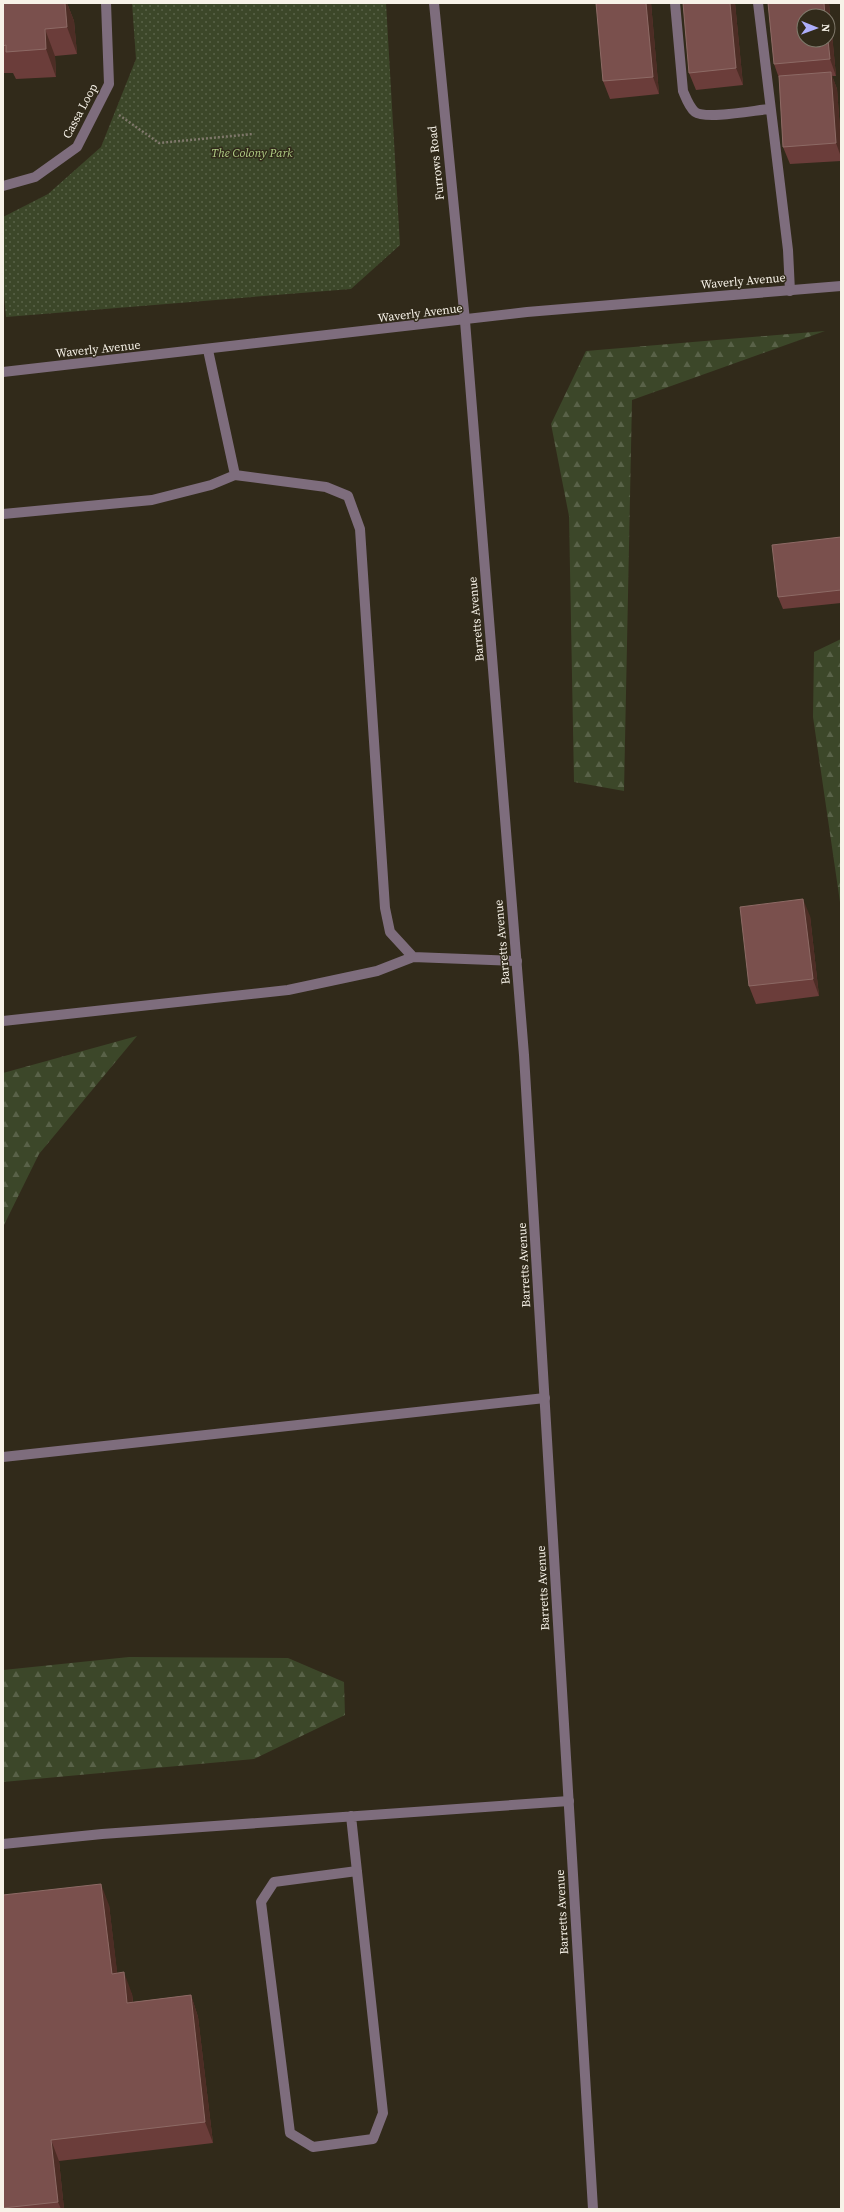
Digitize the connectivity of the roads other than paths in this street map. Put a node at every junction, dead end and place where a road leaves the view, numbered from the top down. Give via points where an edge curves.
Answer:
1 (106, 3) edge
2 (434, 3) edge
3 (675, 3) edge
4 (758, 3) edge
5 (770, 109) junction
6 (3, 186) edge
7 (841, 286) edge
8 (790, 291) junction
9 (465, 320) junction
10 (208, 350) junction
11 (3, 372) edge
12 (235, 475) junction
13 (3, 514) edge
14 (413, 957) junction
15 (517, 961) junction
16 (3, 1021) edge
17 (545, 1398) junction
18 (3, 1457) edge
19 (569, 1801) junction
20 (351, 1816) junction
21 (3, 1844) edge
22 (357, 1871) junction
23 (593, 2209) edge

1 - 6 street, Cassa Loop via 110,84 77,147 35,177
2 - 9 street, Furrows Road
3 - 5 street via 683,91 696,113 706,116
4 - 5 street
5 - 8 street via 788,250
7 - 8 street, Waverly Avenue
8 - 9 street, Waverly Avenue via 527,312
9 - 10 street, Waverly Avenue
9 - 15 street, Barretts Avenue
10 - 11 street, Waverly Avenue
10 - 12 street
12 - 13 street via 211,485 152,500
12 - 14 street via 326,487 348,496 360,529 385,908 390,932
14 - 15 street
14 - 16 street via 377,971 288,990
15 - 17 street, Barretts Avenue
17 - 18 street
17 - 19 street, Barretts Avenue
19 - 20 street
19 - 23 street, Barretts Avenue
20 - 21 street via 102,1834
20 - 22 street
22 - 22 street via 383,2113 373,2139 312,2147 290,2133 260,1902 274,1882

